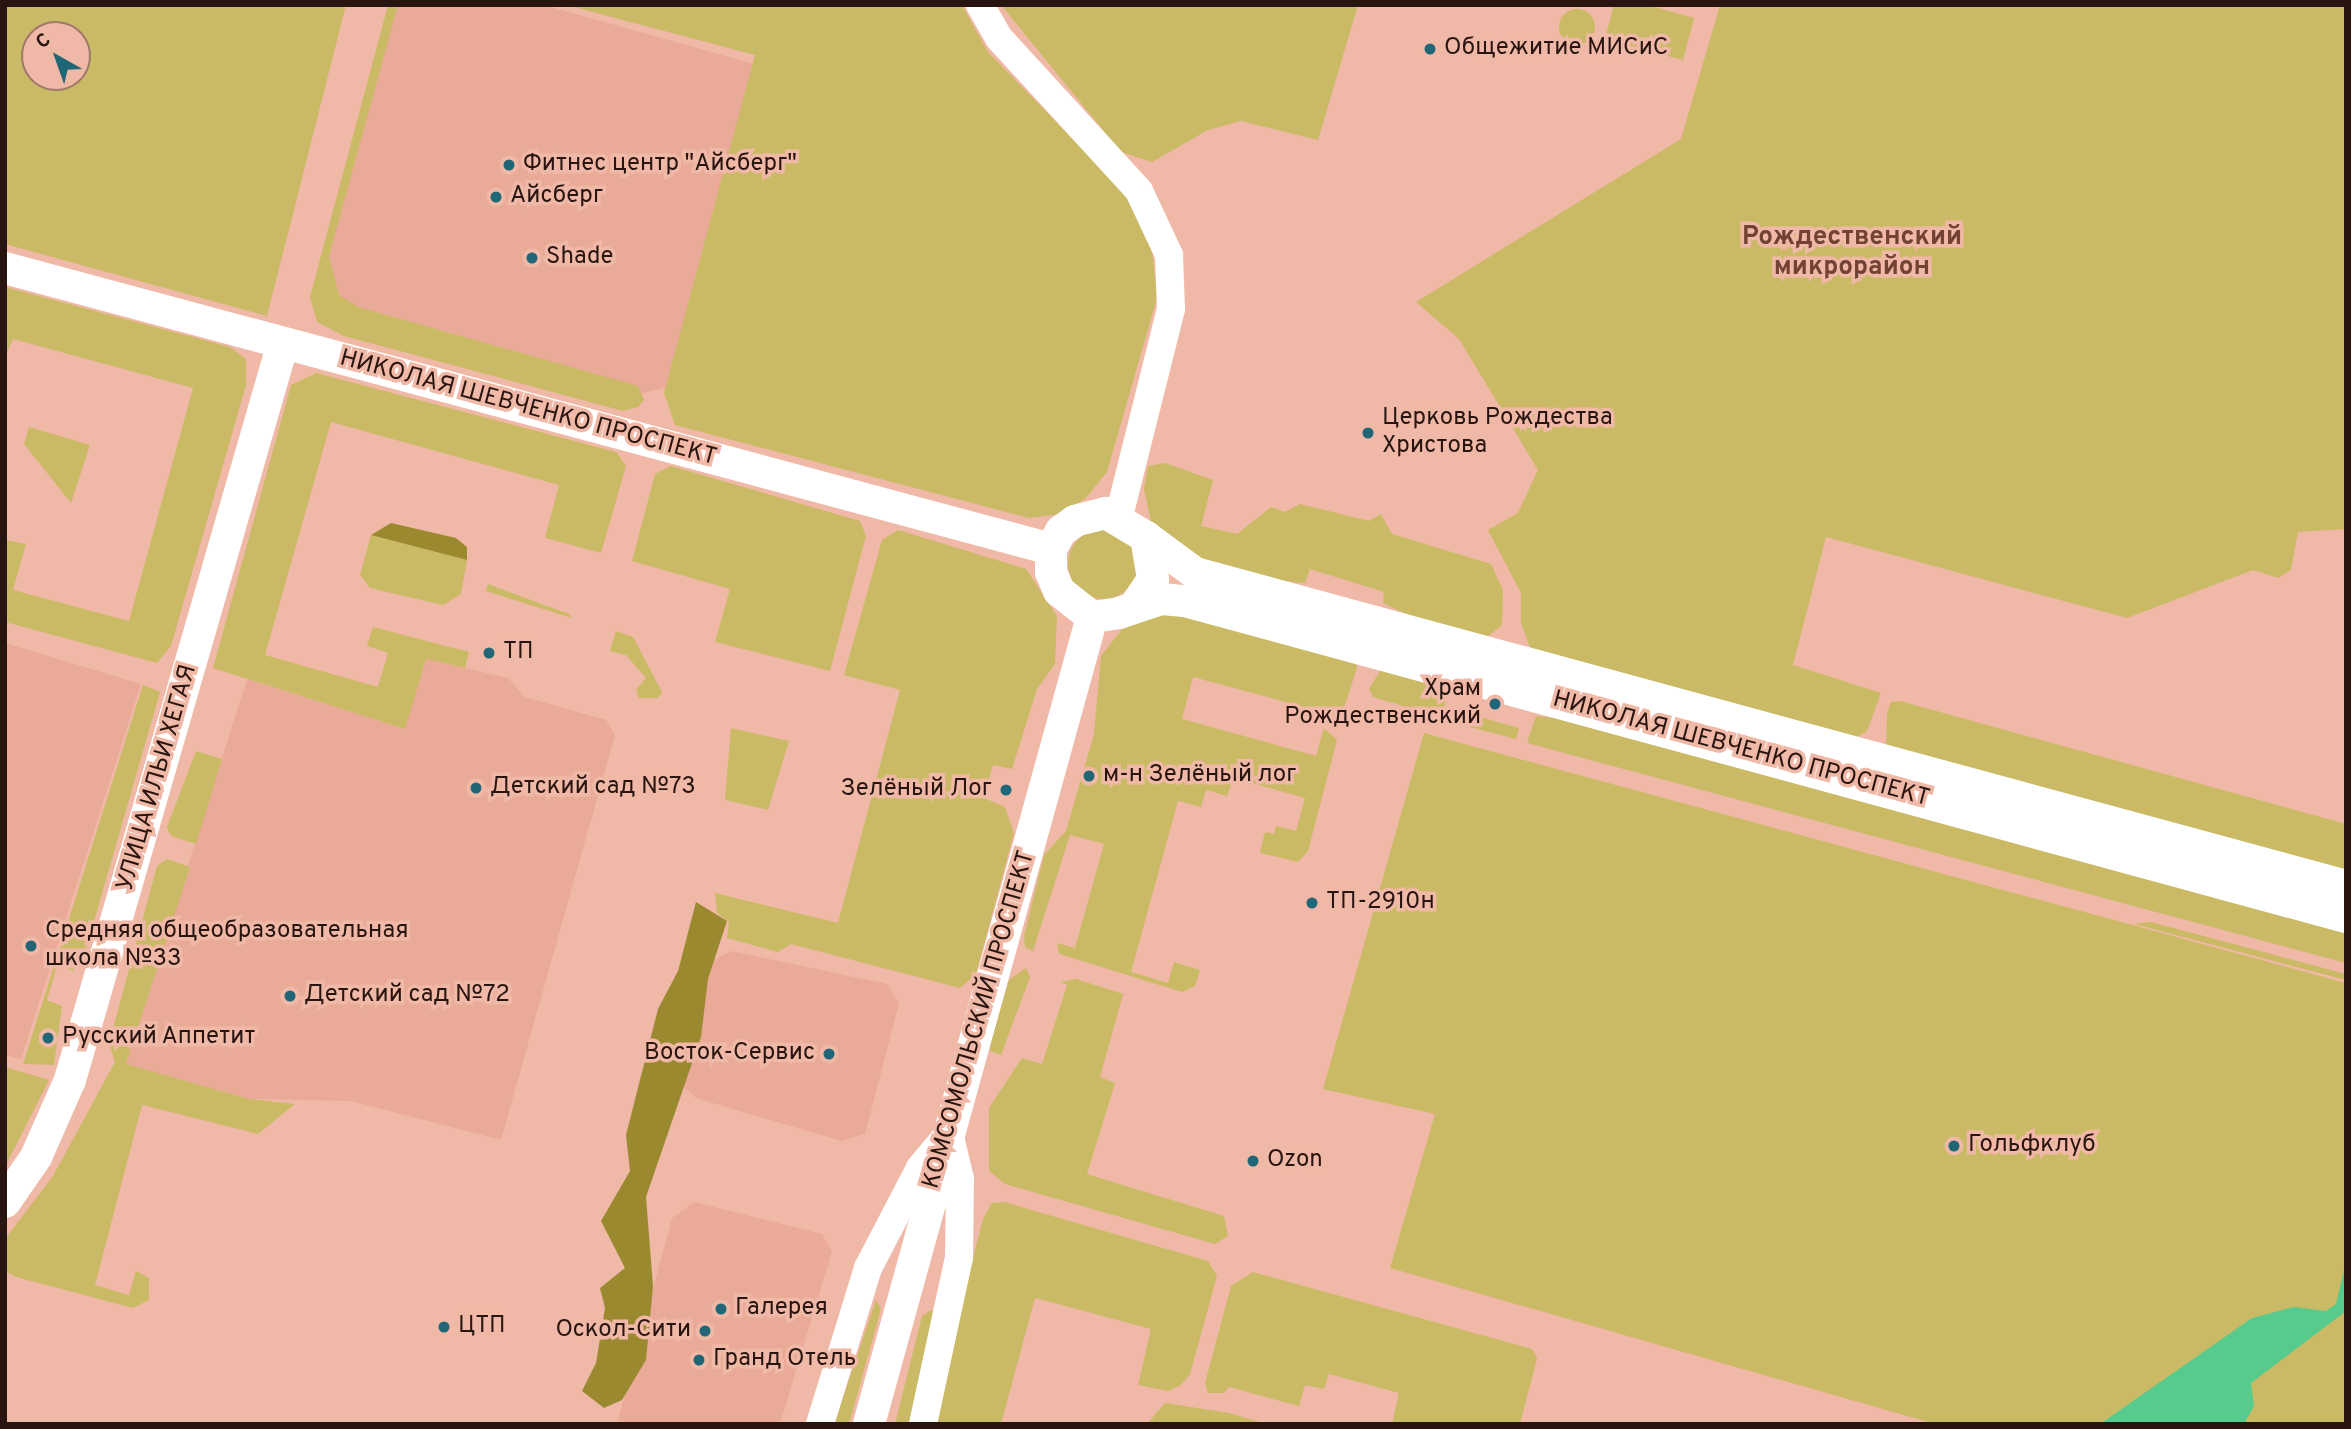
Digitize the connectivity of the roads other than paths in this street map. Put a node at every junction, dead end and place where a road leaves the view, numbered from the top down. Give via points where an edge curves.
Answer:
1 (980, 5) edge
2 (5, 268) edge
3 (283, 343) junction
4 (1119, 516) junction
5 (1146, 537) junction
6 (1051, 549) junction
7 (1135, 606) junction
8 (1093, 617) junction
9 (2346, 886) edge
10 (2346, 917) edge
11 (949, 1133) junction
12 (5, 1202) edge
13 (820, 1424) edge
14 (869, 1424) edge
15 (923, 1424) edge

1 - 4 street via 999,38 1139,191 1169,255 1171,309
2 - 3 main road, НИКОЛАЯ ШЕВЧЕНКО ПРОСПЕКТ
3 - 6 main road, НИКОЛАЯ ШЕВЧЕНКО ПРОСПЕКТ
3 - 12 main road, УЛИЦА ИЛЬИ ХЕГАЯ via 70,1080 36,1157
4 - 5 main road
4 - 6 main road via 1075,520
5 - 7 main road via 1153,579
5 - 9 main road, НИКОЛАЯ ШЕВЧЕНКО ПРОСПЕКТ via 1195,573
6 - 8 main road via 1059,591
7 - 8 main road
7 - 10 main road, НИКОЛАЯ ШЕВЧЕНКО ПРОСПЕКТ via 1161,598 1185,601 1373,649
8 - 11 main road, КОМСОМОЛЬСКИЙ ПРОСПЕКТ
11 - 13 street via 920,1168 868,1268
11 - 14 main road, КОМСОМОЛЬСКИЙ ПРОСПЕКТ
11 - 15 street via 960,1179 959,1258

